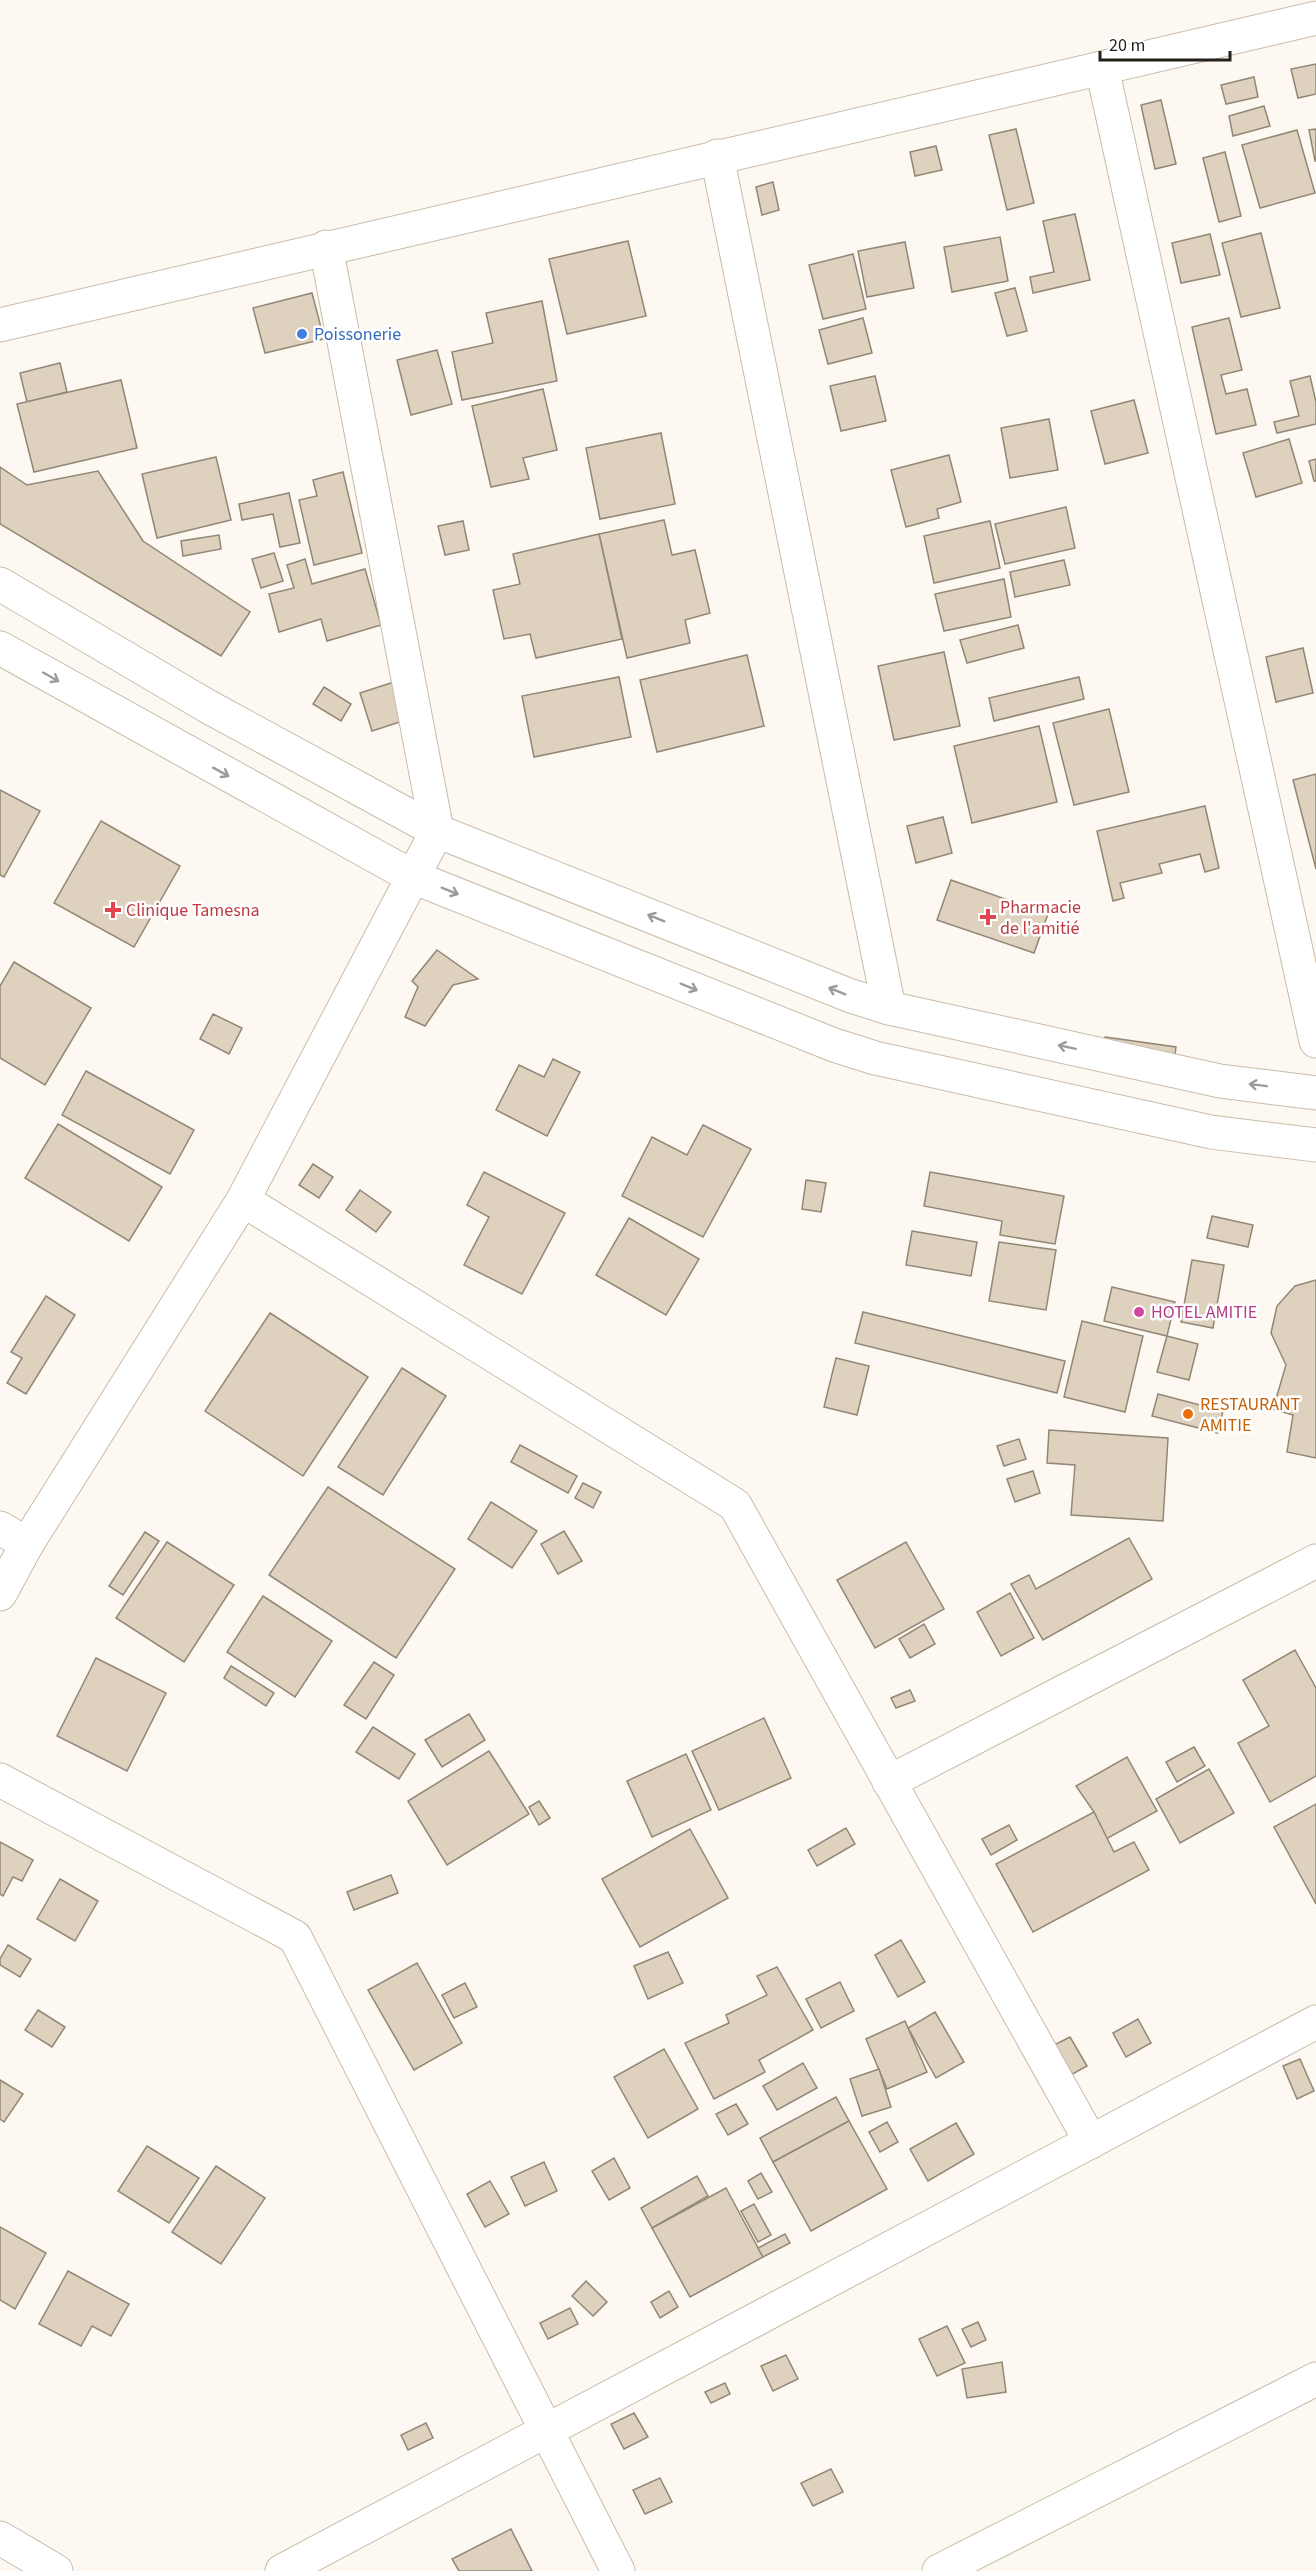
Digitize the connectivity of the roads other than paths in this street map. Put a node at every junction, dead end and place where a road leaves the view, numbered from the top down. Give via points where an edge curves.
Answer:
1 (1316, 18) edge
2 (1102, 68) junction
3 (717, 156) junction
4 (326, 247) junction
5 (0, 325) edge
6 (0, 584) edge
7 (0, 648) edge
8 (437, 831) junction
9 (413, 877) junction
10 (889, 1008) junction
11 (1316, 1041) edge
12 (1316, 1093) edge
13 (1316, 1145) edge
14 (243, 1200) junction
15 (14, 1536) edge
16 (1316, 1561) edge
17 (0, 1594) edge
18 (0, 1780) edge
19 (890, 1782) junction
20 (1316, 2022) edge
21 (1091, 2142) junction
22 (1316, 2379) edge
23 (547, 2431) junction
24 (0, 2538) edge
25 (56, 2571) edge
26 (282, 2571) edge
27 (618, 2571) edge
28 (939, 2571) edge

1 - 2 street
2 - 3 street
2 - 11 street
3 - 4 street
3 - 10 street
4 - 5 street
4 - 8 street
6 - 8 street via 207,706
7 -> 9 street
8 - 9 street
10 -> 8 street
9 -> 13 street via 875,1058 1211,1132
9 - 14 street
12 -> 10 street via 1220,1081
14 - 15 street
14 - 19 street via 735,1505
15 - 17 street
16 - 19 street
18 - 23 street via 295,1937
19 - 21 street
20 - 21 street
21 - 23 street
22 - 28 street
23 - 26 street
23 - 27 street
24 - 25 street

